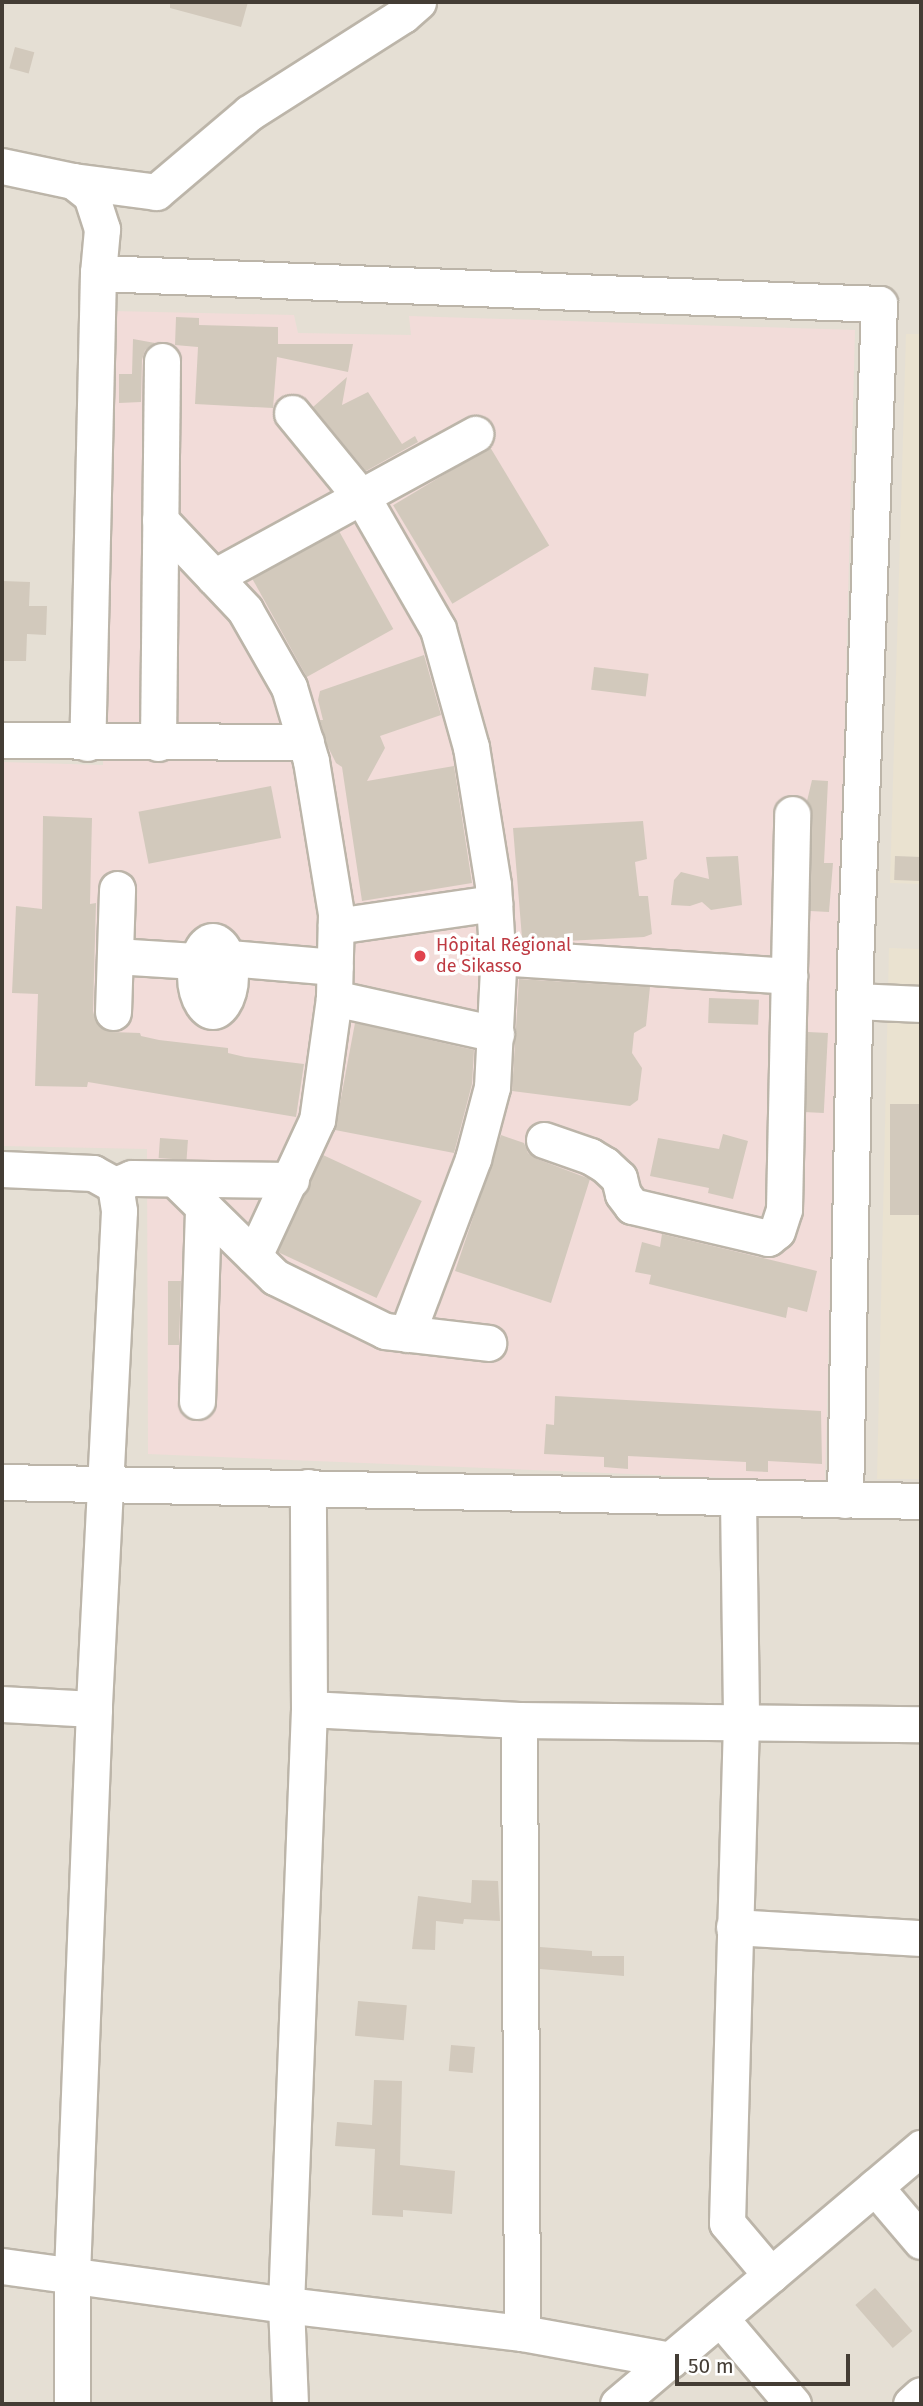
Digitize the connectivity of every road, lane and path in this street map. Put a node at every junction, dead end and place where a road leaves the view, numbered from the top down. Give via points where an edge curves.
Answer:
1 (418, 2) edge
2 (2, 166) edge
3 (74, 181) junction
4 (98, 273) junction
5 (162, 361) dead end
6 (292, 413) dead end
7 (475, 434) dead end
8 (361, 497) junction
9 (160, 520) junction
10 (215, 578) junction
11 (2, 740) edge
12 (306, 742) junction
13 (87, 743) junction
14 (158, 743) junction
15 (792, 814) dead end
16 (117, 889) dead end
17 (494, 903) junction
18 (336, 926) junction
19 (115, 956) junction
20 (497, 957) junction
21 (789, 976) junction
22 (334, 982) junction
23 (855, 1001) junction
24 (921, 1004) edge
25 (113, 1012) dead end
26 (496, 1034) junction
27 (544, 1140) dead end
28 (2, 1169) edge
29 (175, 1179) junction
30 (291, 1180) junction
31 (115, 1185) junction
32 (203, 1206) junction
33 (254, 1256) junction
34 (407, 1334) junction
35 (488, 1343) dead end
36 (197, 1401) dead end
37 (2, 1482) edge
38 (104, 1485) junction
39 (308, 1487) junction
40 (738, 1499) junction
41 (845, 1500) junction
42 (921, 1501) edge
43 (2, 1704) edge
44 (94, 1709) junction
45 (309, 1709) junction
46 (519, 1720) junction
47 (741, 1722) junction
48 (921, 1724) edge
49 (733, 1927) junction
50 (921, 1938) edge
51 (921, 2148) edge
52 (875, 2187) junction
53 (921, 2241) edge
54 (2, 2266) edge
55 (72, 2274) junction
56 (771, 2275) junction
57 (286, 2305) junction
58 (720, 2318) junction
59 (522, 2333) junction
60 (671, 2360) junction
61 (921, 2395) edge
62 (72, 2404) edge
63 (290, 2404) edge
64 (618, 2404) edge
65 (793, 2404) edge
66 (911, 2404) edge

1 - 3 street via 249,113 156,192
2 - 3 street
3 - 4 street via 91,195 102,229
4 - 13 street
4 - 23 street via 879,304
5 - 9 street
6 - 8 street
7 - 8 street
8 - 10 street
8 - 17 street via 438,629 471,747
9 - 10 street
9 - 14 street
10 - 12 street via 246,610 289,687
11 - 13 street
12 - 14 street
12 - 18 street
13 - 14 street
15 - 21 street
16 - 19 street
17 - 18 street
17 - 20 street
18 - 22 street
19 - 22 street via 195,961 197,950 210,941 221,944 229,958
19 - 25 street
20 - 21 street
20 - 26 street
21 - 27 street via 784,1209 777,1231 768,1238 632,1206 619,1178 606,1165
22 - 26 street
22 - 30 street via 317,1120
23 - 24 street
23 - 41 street
26 - 34 street via 492,1087 473,1159
28 - 31 street via 93,1174
29 - 30 street
29 - 31 street via 132,1178
29 - 32 street
30 - 33 street
31 - 38 street via 119,1211
32 - 33 street
32 - 36 street
33 - 34 street via 275,1277 385,1331
34 - 35 street
37 - 38 street
38 - 39 street
38 - 44 street
39 - 40 street
39 - 45 street
40 - 41 street
40 - 47 street
41 - 42 street
43 - 44 street
44 - 55 street
45 - 46 street
45 - 57 street
46 - 47 street
46 - 59 street
47 - 48 street
47 - 49 street
49 - 50 street
49 - 56 street via 727,2223
51 - 52 street
52 - 53 street
52 - 56 street
54 - 55 street
55 - 57 street
55 - 62 street
56 - 58 street
57 - 59 street
57 - 63 street
58 - 60 street
58 - 65 street
59 - 60 street
60 - 64 street
61 - 66 street

